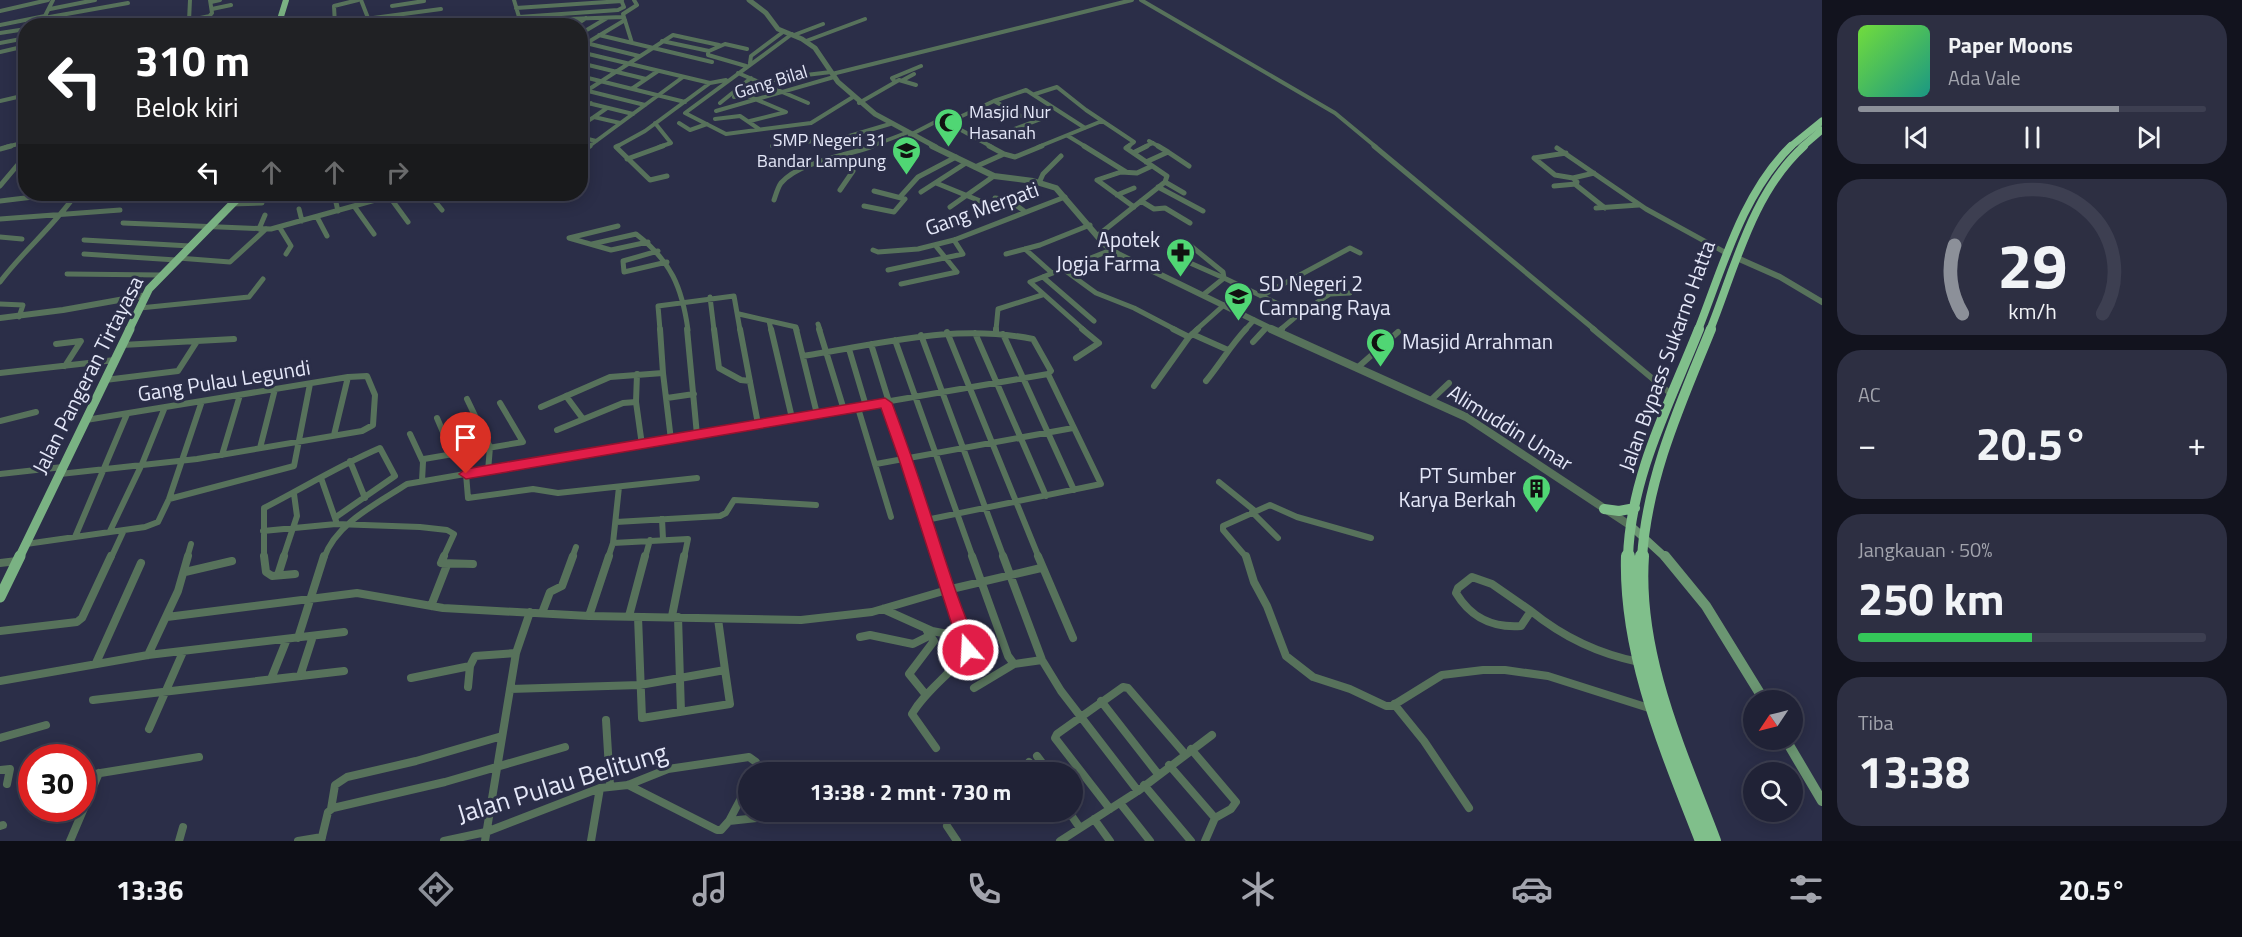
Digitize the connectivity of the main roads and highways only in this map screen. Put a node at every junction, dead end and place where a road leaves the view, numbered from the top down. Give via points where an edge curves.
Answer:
1 (286, 0) edge
2 (280, 18) edge
3 (1822, 121) edge
4 (1822, 130) edge
5 (234, 201) edge
6 (1733, 256) junction
7 (1720, 287) junction
8 (1711, 296) junction
9 (1722, 300) junction
10 (1635, 508) junction
11 (1604, 509) road end
12 (1631, 526) junction
13 (1645, 536) junction
14 (0, 597) edge
15 (1758, 690) edge
16 (1792, 750) edge
17 (1822, 801) edge
18 (1700, 819) junction
19 (1702, 841) edge
20 (1714, 841) edge

1 - 2 main road
3 - 6 highway, Jalan Bypass Sukarno Hatta via 1794,142 1763,178 1748,206
4 - 6 highway, Jalan Bypass Sukarno Hatta via 1788,159
5 - 14 main road, Jalan Pangeran Tirtayasa via 161,275 147,295
6 - 7 highway, Jalan Bypass Sukarno Hatta
7 - 8 highway, Jalan Bypass Sukarno Hatta
7 - 9 highway, Jalan Bypass Sukarno Hatta
8 - 9 highway
8 - 10 highway, Jalan Bypass Sukarno Hatta via 1671,394
9 - 13 highway, Jalan Bypass Sukarno Hatta via 1669,433
10 - 11 highway
10 - 12 highway, Jalan Bypass Sukarno Hatta
12 - 13 main road, Alimuddin Umar
12 - 18 highway, Jalan Bypass Sukarno Hatta via 1627,574 1642,663 1656,710
13 - 15 main road, Alimuddin Umar via 1699,597
13 - 18 highway, Jalan Bypass Sukarno Hatta via 1641,580 1645,623
16 - 17 main road
18 - 19 highway, Jalan Bypass Sukarno Hatta
18 - 20 highway, Jalan Bypass Sukarno Hatta

